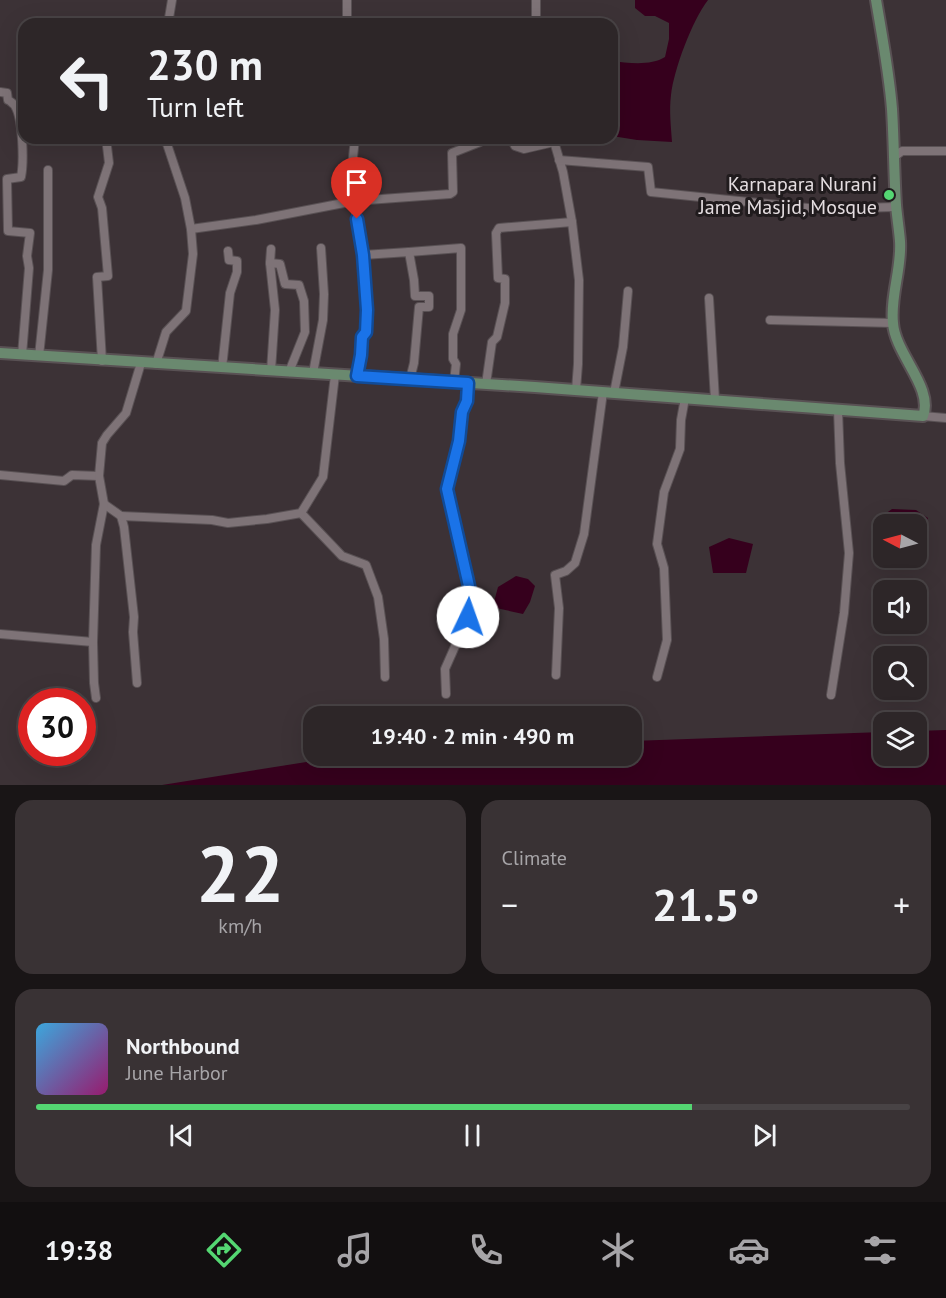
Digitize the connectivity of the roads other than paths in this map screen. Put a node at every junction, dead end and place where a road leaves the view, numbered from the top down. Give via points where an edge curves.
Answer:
1 (172, 0) edge
2 (347, 0) edge
3 (537, 0) edge
4 (876, 0) edge
5 (169, 18) edge
6 (347, 18) edge
7 (536, 18) edge
8 (0, 92) edge
9 (18, 118) edge
10 (22, 144) edge
11 (107, 144) edge
12 (167, 144) edge
13 (354, 144) edge
14 (475, 144) edge
15 (514, 144) edge
16 (541, 144) edge
17 (555, 144) edge
18 (946, 151) edge
19 (894, 157) junction
20 (559, 160) junction
21 (48, 170) dead end
22 (354, 201) junction
23 (896, 207) junction
24 (572, 222) junction
25 (191, 229) junction
26 (321, 248) dead end
27 (271, 249) dead end
28 (228, 250) dead end
29 (409, 252) junction
30 (363, 255) junction
31 (270, 263) junction
32 (628, 291) dead end
33 (709, 298) dead end
34 (770, 320) dead end
35 (892, 323) junction
36 (0, 353) edge
37 (22, 355) junction
38 (39, 356) junction
39 (102, 361) junction
40 (141, 363) junction
41 (156, 364) junction
42 (222, 368) junction
43 (271, 371) junction
44 (289, 372) junction
45 (313, 373) junction
46 (335, 375) junction
47 (357, 376) junction
48 (410, 379) junction
49 (454, 382) junction
50 (468, 383) junction
51 (486, 384) junction
52 (576, 390) junction
53 (609, 392) junction
54 (685, 398) junction
55 (715, 400) junction
56 (838, 410) junction
57 (923, 416) junction
58 (945, 418) edge
59 (0, 475) edge
60 (99, 476) junction
61 (104, 504) junction
62 (301, 513) junction
63 (121, 516) junction
64 (0, 634) edge
65 (93, 642) junction
66 (556, 675) dead end
67 (385, 677) dead end
68 (657, 677) dead end
69 (136, 683) dead end
70 (95, 688) edge
71 (446, 694) dead end
72 (831, 695) dead end

1 - 5 street
2 - 6 street
3 - 7 street
4 - 19 street via 887,60
8 - 9 street via 7,93
10 - 37 street via 21,177 7,179 8,231 30,233
11 - 39 street via 109,164 98,198 108,276 97,277
12 - 25 street
13 - 22 street
14 - 22 street via 452,153 450,194
15 - 16 street via 524,149
17 - 20 street
18 - 19 street via 902,151
19 - 23 street
20 - 23 street via 648,167 651,192 817,209
20 - 24 street
21 - 38 street via 48,270
22 - 25 street
22 - 30 street
23 - 35 street via 900,244
24 - 51 street via 499,228 496,233 498,278 505,279 505,303 497,338 492,342
24 - 52 street via 579,280
25 - 41 street via 193,254 186,311 166,332
26 - 45 street via 323,320
27 - 31 street
28 - 42 street via 229,260 237,261 237,272 230,293
29 - 30 street
29 - 48 street via 415,296 429,296 429,307 419,307
29 - 49 street via 461,248 461,310 453,334
30 - 47 street via 367,323
31 - 43 street via 275,310
31 - 44 street via 280,264 285,284 299,285 304,301 306,332
32 - 53 street via 623,347
33 - 55 street
34 - 35 street
35 - 57 street via 902,354 925,396
36 - 37 street
37 - 38 street
38 - 39 street
39 - 40 street
40 - 41 street
40 - 60 street via 126,413 102,443
41 - 42 street
42 - 43 street
43 - 44 street
44 - 45 street
45 - 46 street
46 - 47 street
46 - 62 street via 323,477
47 - 48 street
48 - 49 street
49 - 50 street
50 - 51 street
50 - 71 street via 447,489 470,601 468,617 445,669
51 - 52 street
52 - 53 street
53 - 54 street
53 - 66 street via 584,534 575,563 555,574 559,608
54 - 55 street
54 - 68 street via 680,448 664,492 657,544 664,568 667,640
55 - 56 street
56 - 57 street
56 - 72 street via 849,553
57 - 58 street
59 - 60 street via 64,481 72,475
60 - 61 street
61 - 63 street
61 - 65 street via 96,545
62 - 63 street via 228,523
62 - 67 street via 342,556 366,565 378,597
63 - 69 street via 134,617
64 - 65 street
65 - 70 street

